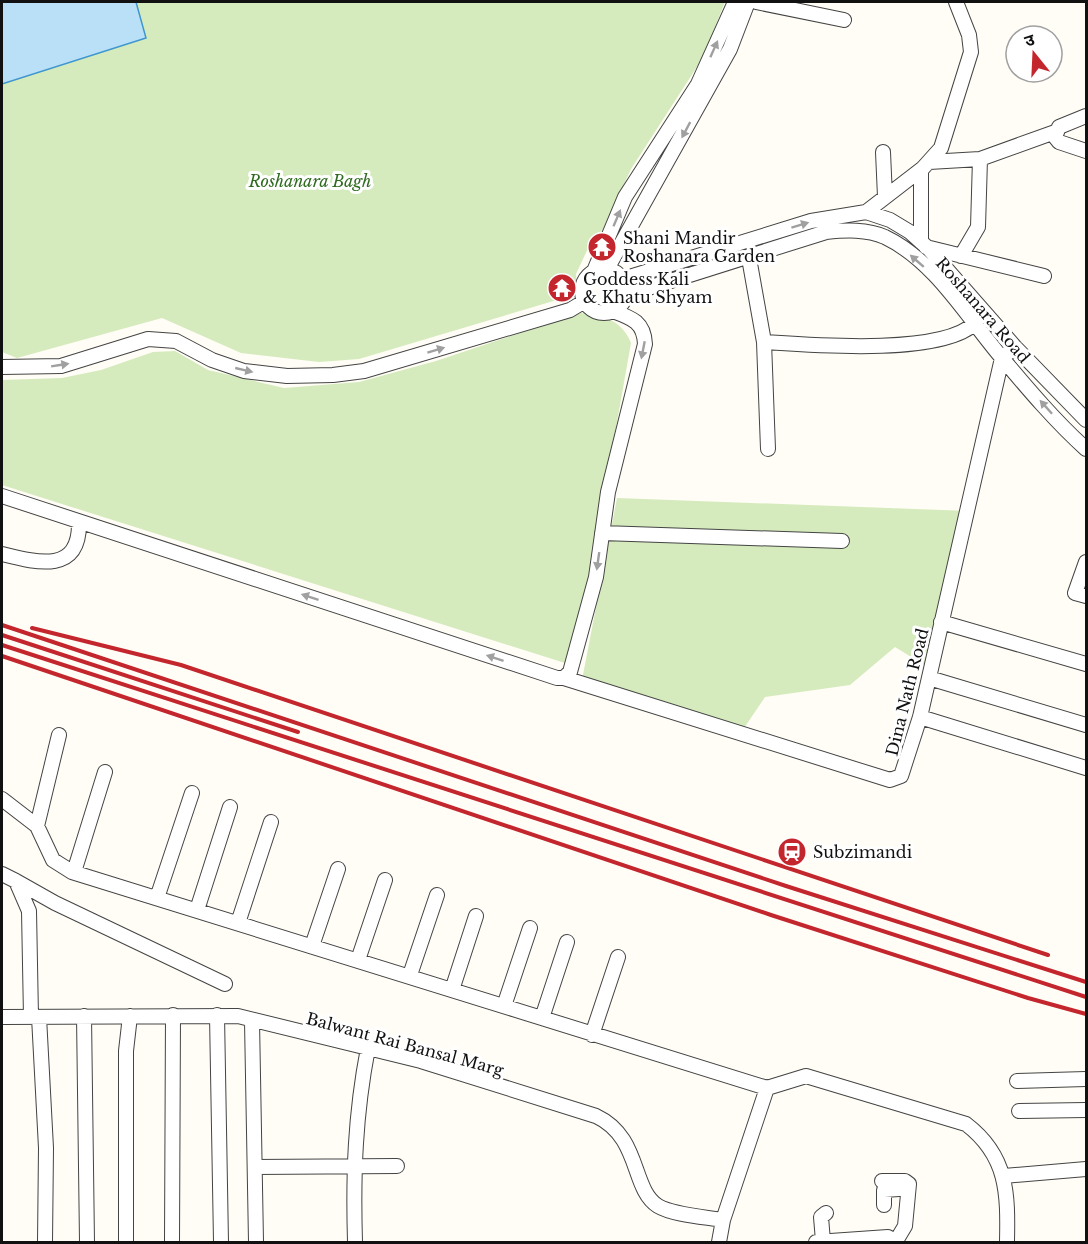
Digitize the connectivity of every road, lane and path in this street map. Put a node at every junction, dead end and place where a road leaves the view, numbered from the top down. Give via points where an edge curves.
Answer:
1 (735, 2) edge
2 (748, 2) edge
3 (756, 2) edge
4 (956, 2) edge
5 (844, 20) dead end
6 (1086, 116) edge
7 (1055, 132) junction
8 (1086, 151) edge
9 (882, 152) dead end
10 (980, 159) junction
11 (925, 166) junction
12 (885, 197) junction
13 (866, 212) junction
14 (924, 244) junction
15 (961, 256) junction
16 (749, 258) junction
17 (600, 270) junction
18 (1044, 276) dead end
19 (623, 279) junction
20 (626, 295) junction
21 (585, 302) junction
22 (613, 311) junction
23 (975, 324) junction
24 (764, 342) junction
25 (1015, 347) junction
26 (1002, 358) junction
27 (2, 367) edge
28 (1086, 420) edge
29 (1086, 448) edge
30 (768, 449) dead end
31 (2, 496) edge
32 (79, 522) junction
33 (602, 533) junction
34 (842, 541) dead end
35 (2, 554) edge
36 (1086, 562) edge
37 (1086, 597) edge
38 (941, 622) junction
39 (1086, 664) edge
40 (564, 678) junction
41 (929, 678) junction
42 (920, 717) junction
43 (1086, 725) edge
44 (59, 735) dead end
45 (1086, 768) edge
46 (105, 772) dead end
47 (192, 793) dead end
48 (2, 799) edge
49 (230, 807) dead end
50 (271, 822) dead end
51 (37, 826) junction
52 (338, 869) dead end
53 (74, 872) junction
54 (2, 874) edge
55 (385, 880) dead end
56 (16, 882) junction
57 (437, 895) dead end
58 (156, 898) junction
59 (197, 910) junction
60 (476, 916) dead end
61 (238, 923) junction
62 (530, 928) dead end
63 (567, 942) dead end
64 (312, 946) junction
65 (618, 957) dead end
66 (358, 960) junction
67 (410, 975) junction
68 (225, 984) dead end
69 (452, 990) junction
70 (504, 1006) junction
71 (173, 1015) junction
72 (217, 1015) junction
73 (84, 1016) junction
74 (130, 1016) junction
75 (2, 1017) edge
76 (35, 1017) junction
77 (542, 1018) junction
78 (252, 1021) junction
79 (592, 1035) junction
80 (368, 1048) junction
81 (1086, 1079) edge
82 (1017, 1081) dead end
83 (767, 1088) junction
84 (1086, 1110) edge
85 (1019, 1111) dead end
86 (353, 1166) junction
87 (397, 1166) dead end
88 (255, 1167) junction
89 (1086, 1170) edge
90 (1004, 1176) junction
91 (882, 1181) dead end
92 (910, 1189) junction
93 (884, 1205) dead end
94 (826, 1213) dead end
95 (723, 1220) junction
96 (45, 1242) edge
97 (87, 1242) edge
98 (126, 1242) edge
99 (172, 1242) edge
100 (221, 1242) edge
101 (256, 1242) edge
102 (355, 1242) edge
103 (719, 1242) edge
104 (820, 1242) edge
105 (896, 1242) edge
106 (1007, 1242) edge

17 -> 1 street via 625,197 698,84
2 -> 17 street via 730,49
3 - 5 street
4 - 11 street via 971,52 941,148
6 - 7 street
7 - 8 street via 1059,142
7 - 10 street
9 - 12 street
10 - 11 street
10 - 15 street via 978,227
11 - 12 street
11 - 14 street
12 - 13 street
13 - 14 street, Roshanara Road via 890,220
19 -> 13 street via 811,221
14 - 15 street
14 - 25 street, Roshanara Road
15 - 18 street
16 - 20 street, Roshanara Road
23 -> 16 street, Roshanara Road via 932,274 883,236 847,230 826,232
16 - 24 street
17 - 19 street via 616,272
17 - 21 street via 583,286
19 - 20 street
20 - 22 street
21 - 22 street via 599,312
27 -> 21 street via 61,366 148,339 176,340 212,360 244,371 287,376 333,375 418,356
22 -> 33 street via 636,319 645,344 608,492
23 - 24 street via 957,336 921,344
23 - 26 street, Roshanara Road
24 - 30 street
25 - 26 street
25 - 28 street, Roshanara Road
29 -> 26 street, Roshanara Road
26 - 38 street, Dina Nath Road
31 - 32 street
32 - 35 street via 76,548 59,560 31,562
40 -> 32 street
33 - 34 street
33 -> 40 street via 596,577 570,672
36 - 37 street via 1075,593
38 - 39 street
38 - 41 street, Dina Nath Road
40 - 42 street, Dina Nath Road via 890,780 896,780 904,771
41 - 42 street, Dina Nath Road
41 - 43 street
42 - 45 street
44 - 51 street
46 - 53 street
47 - 58 street
48 - 51 street
49 - 59 street
50 - 61 street
51 - 53 street via 53,860
52 - 64 street
53 - 58 street
54 - 56 street
55 - 66 street
56 - 68 street
56 - 76 street via 29,911
57 - 67 street
58 - 59 street
59 - 61 street
60 - 69 street
61 - 64 street
62 - 70 street
63 - 77 street
64 - 66 street
65 - 79 street
66 - 67 street
67 - 69 street
69 - 70 street
70 - 77 street
71 - 72 street, Balwant Rai Bansal Marg
71 - 74 street, Balwant Rai Bansal Marg
71 - 99 street
72 - 78 street, Balwant Rai Bansal Marg
72 - 100 street
73 - 74 street, Balwant Rai Bansal Marg
73 - 76 street, Balwant Rai Bansal Marg
73 - 97 street
74 - 98 street via 126,1052
75 - 76 street, Balwant Rai Bansal Marg
76 - 96 street via 46,1148
77 - 79 street
78 - 80 street, Balwant Rai Bansal Marg
78 - 88 street
79 - 83 street
80 - 86 street via 357,1107
80 - 95 street, Balwant Rai Bansal Marg via 421,1061 607,1121 622,1135 657,1206
81 - 82 street
83 - 90 street via 806,1076 966,1124 979,1134
83 - 95 street
84 - 85 street
86 - 87 street
86 - 88 street
86 - 102 street
88 - 101 street
89 - 90 street
90 - 106 street via 1008,1194
91 - 92 street via 905,1181
92 - 93 street via 884,1190
92 - 105 street via 905,1226
94 - 104 street via 821,1217
95 - 103 street
104 - 105 street via 888,1237

